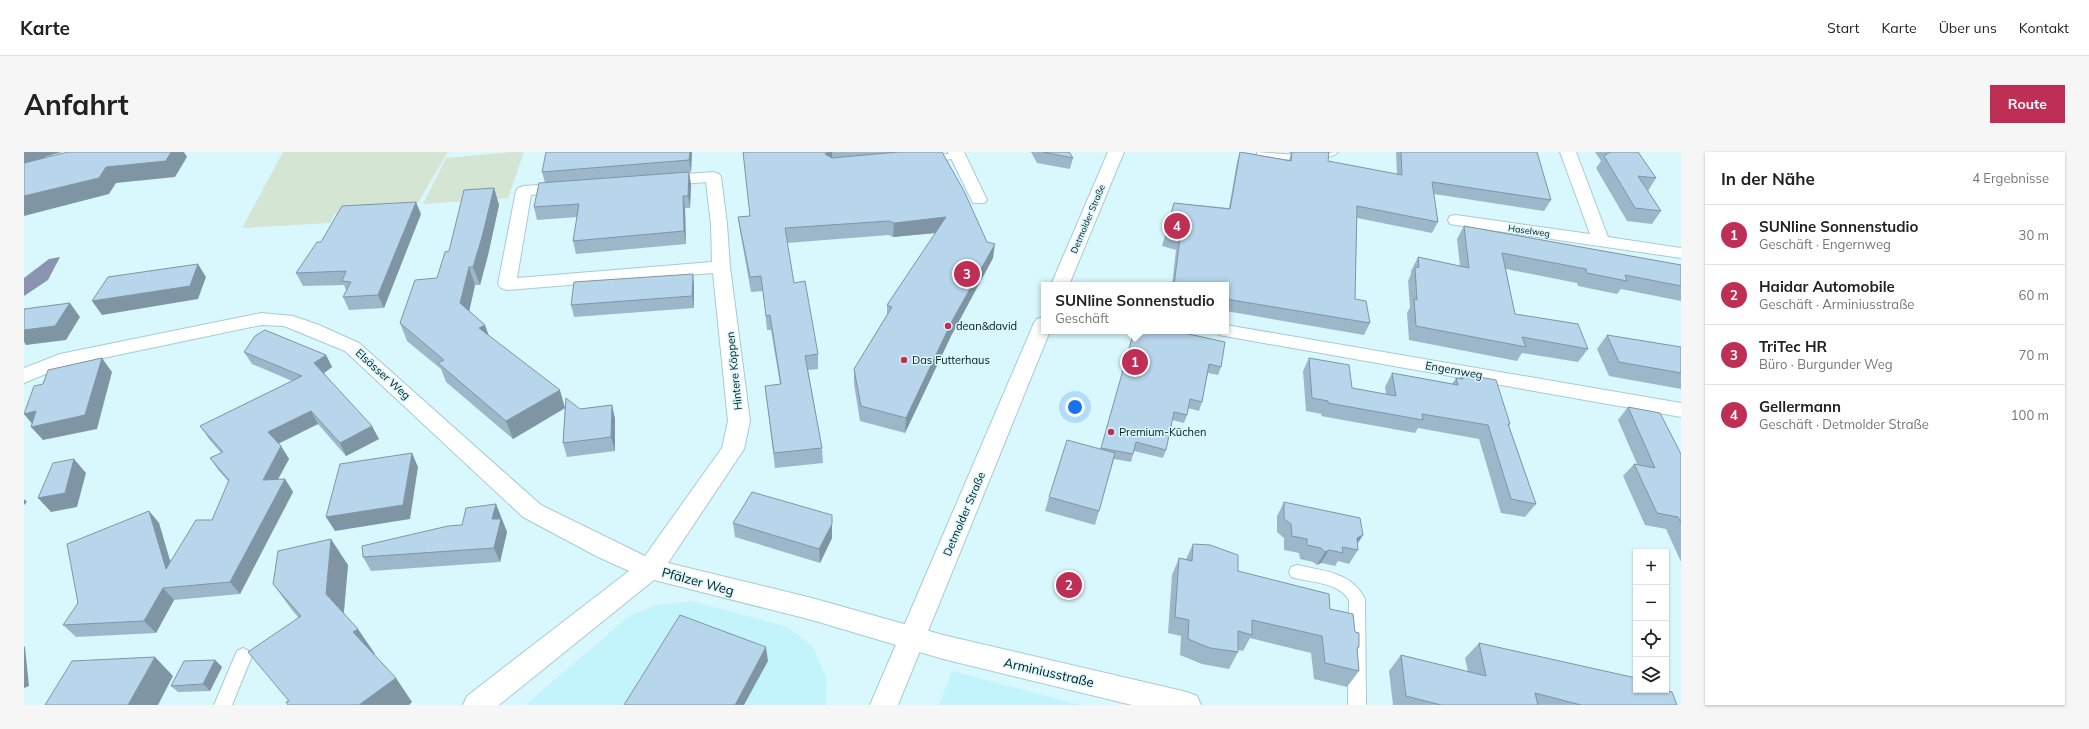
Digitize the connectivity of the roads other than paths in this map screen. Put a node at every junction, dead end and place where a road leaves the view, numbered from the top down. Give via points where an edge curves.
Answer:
1 (1116, 152) edge
2 (1333, 152) edge
3 (1568, 152) edge
4 (957, 154) edge
5 (1260, 154) edge
6 (918, 159) edge
7 (642, 182) edge
8 (587, 186) edge
9 (978, 200) dead end
10 (1456, 220) dead end
11 (1601, 241) junction
12 (1681, 253) edge
13 (721, 267) junction
14 (1061, 282) edge
15 (1041, 330) edge
16 (1229, 332) edge
17 (24, 376) edge
18 (1681, 410) edge
19 (650, 569) junction
20 (1297, 572) dead end
21 (912, 638) junction
22 (243, 656) dead end
23 (223, 705) edge
24 (477, 705) edge
25 (884, 705) edge
26 (1187, 705) edge
27 (1357, 705) edge

1 - 14 street, Detmolder Straße
2 - 5 lane via 1312,158
3 - 11 street
4 - 6 lane
4 - 9 street
7 - 13 street, Hintere Köppen via 713,177
8 - 13 street via 518,191 507,284
10 - 11 street, Haselweg
11 - 12 street, Haselweg
13 - 19 street, Hintere Köppen via 738,400 739,421 733,449
15 - 21 street, Detmolder Straße
16 - 18 street, Engernweg
17 - 19 street, Elsässer Weg via 60,361 222,326 260,319 286,320 352,347 532,511
19 - 21 street, Pfälzer Weg via 812,609
19 - 24 street, Pfälzer Weg
20 - 27 lane via 1340,581 1350,587 1357,599
21 - 25 street, Detmolder Straße
21 - 26 street, Arminiusstraße
22 - 23 lane

